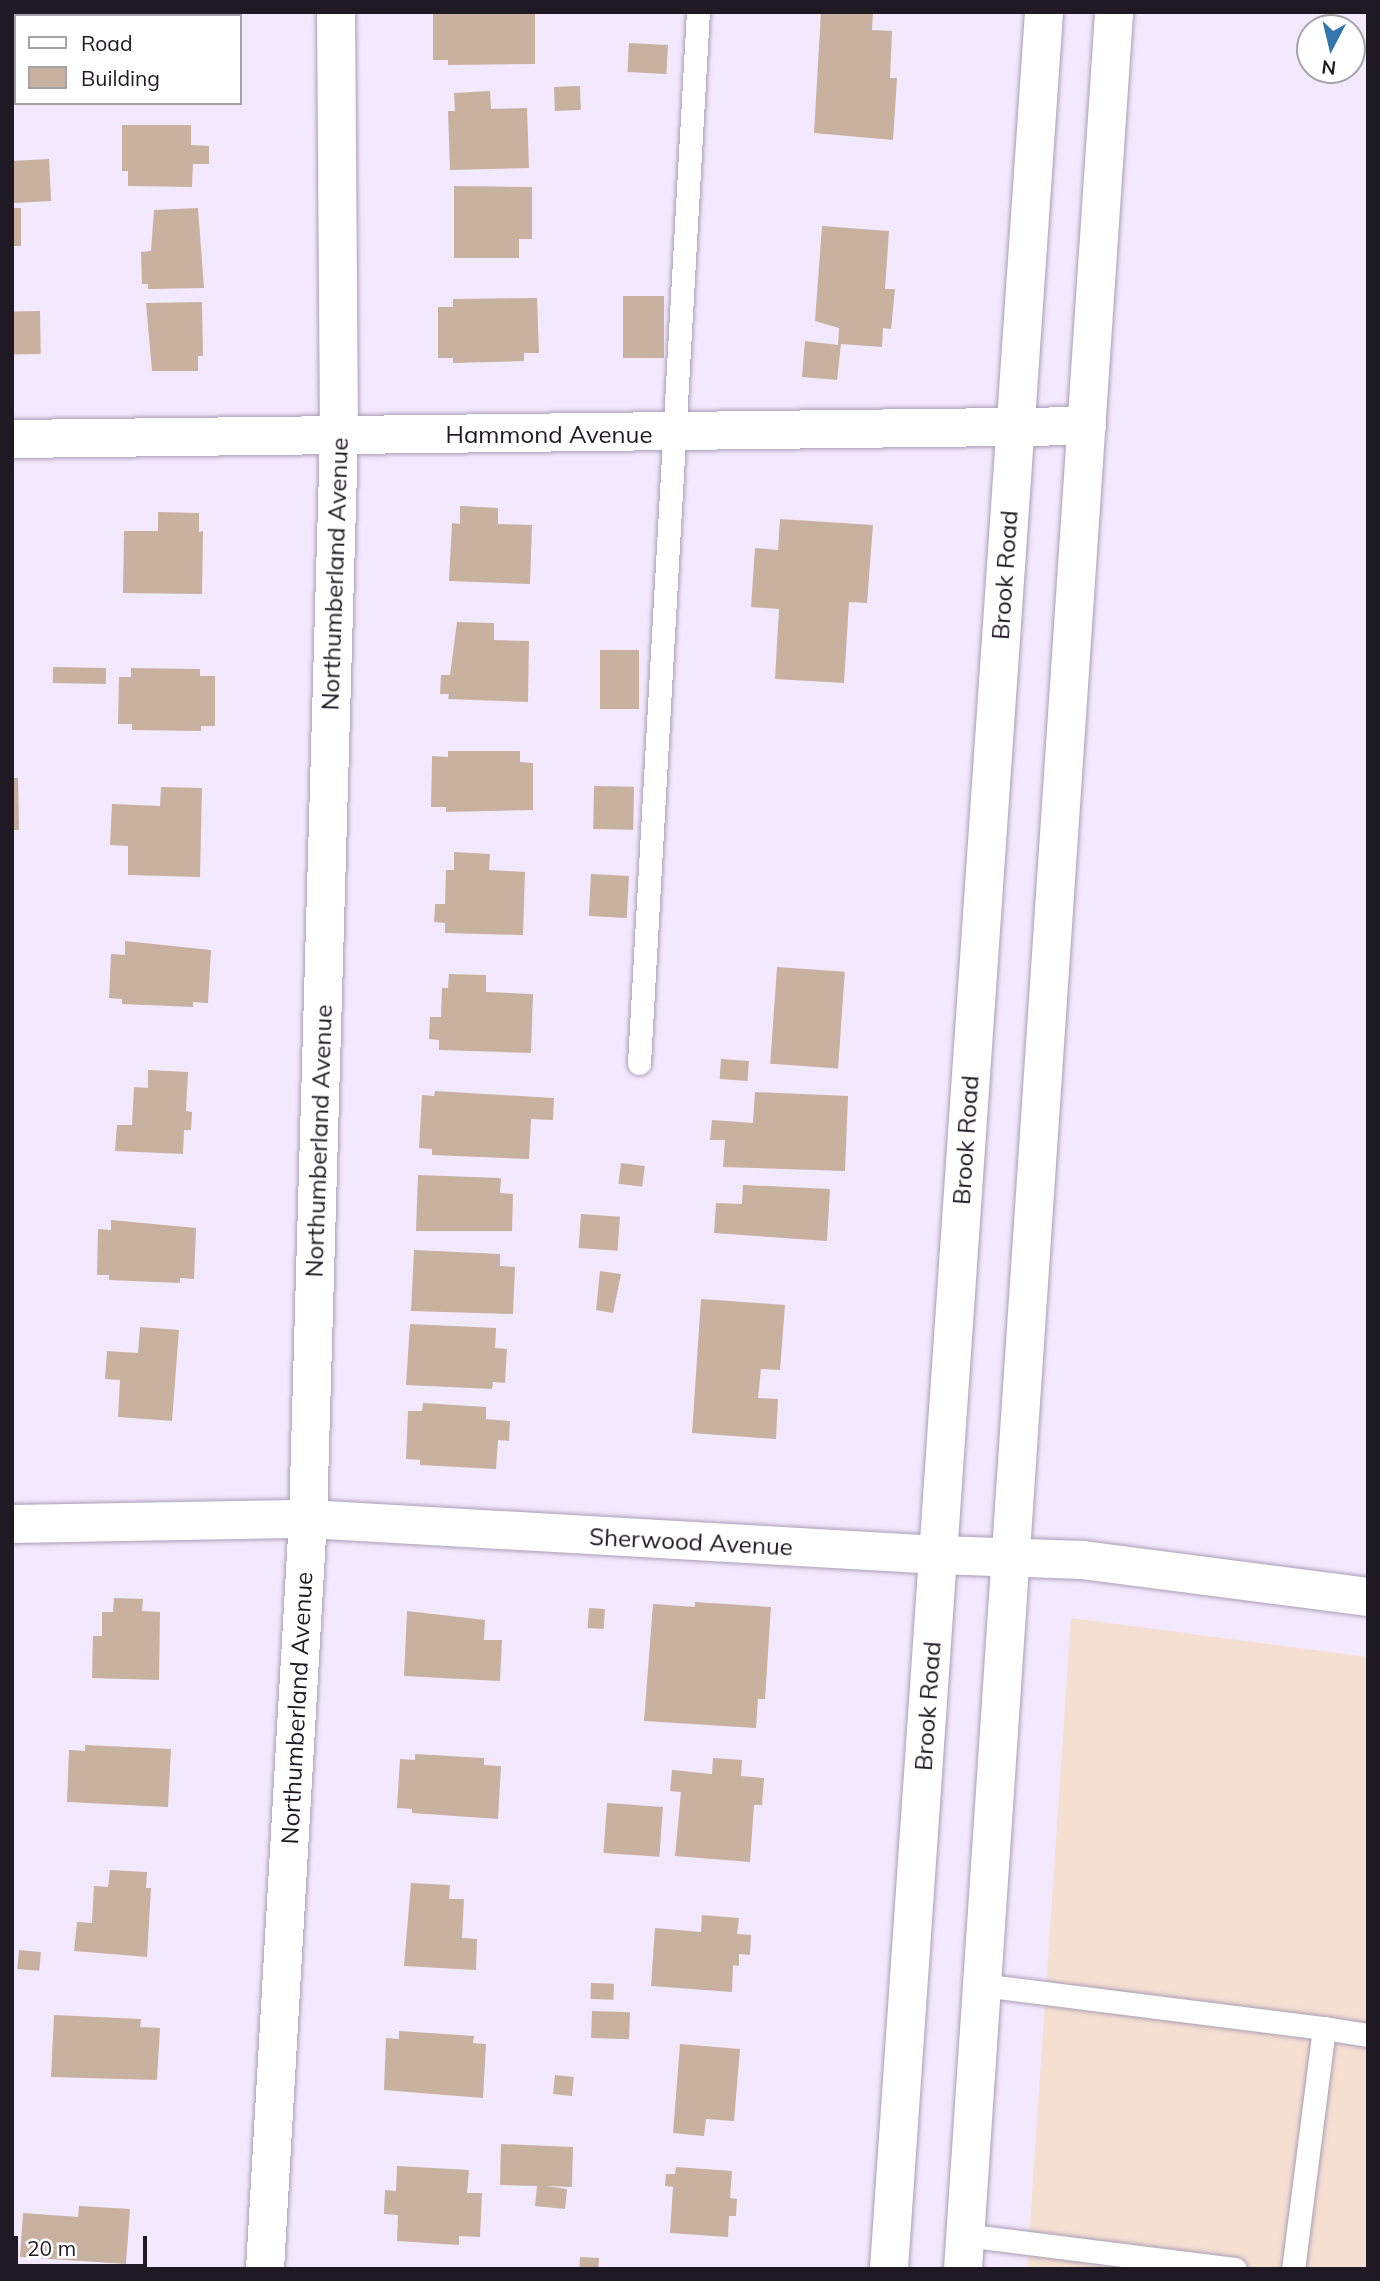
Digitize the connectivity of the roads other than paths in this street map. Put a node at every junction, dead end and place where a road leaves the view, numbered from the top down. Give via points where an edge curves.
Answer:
1 (336, 12) edge
2 (698, 12) edge
3 (1044, 12) edge
4 (1114, 12) edge
5 (1087, 426) junction
6 (1015, 427) junction
7 (677, 434) junction
8 (339, 436) junction
9 (12, 439) edge
10 (639, 1063) dead end
11 (308, 1519) junction
12 (12, 1524) edge
13 (939, 1555) junction
14 (1010, 1557) junction
15 (1368, 1597) edge
16 (982, 1985) junction
17 (1324, 2028) junction
18 (1368, 2035) edge
19 (964, 2252) edge
20 (265, 2269) edge
21 (889, 2269) edge
22 (1236, 2269) edge
23 (1293, 2269) edge

1 - 8 street, Northumberland Avenue
2 - 7 lane
3 - 6 street, Brook Road
4 - 5 street
5 - 6 street, Hammond Avenue
5 - 14 street
6 - 7 street, Hammond Avenue
6 - 13 street, Brook Road
7 - 8 street, Hammond Avenue
7 - 10 lane
8 - 9 street, Hammond Avenue
8 - 11 street, Northumberland Avenue
11 - 12 street, Sherwood Avenue
11 - 13 street, Sherwood Avenue
11 - 20 street, Northumberland Avenue
13 - 14 street, Sherwood Avenue
13 - 21 street, Brook Road
14 - 15 street, Sherwood Avenue via 1083,1560
14 - 16 street
16 - 17 lane
16 - 19 street
17 - 18 lane
17 - 23 lane
19 - 22 lane

